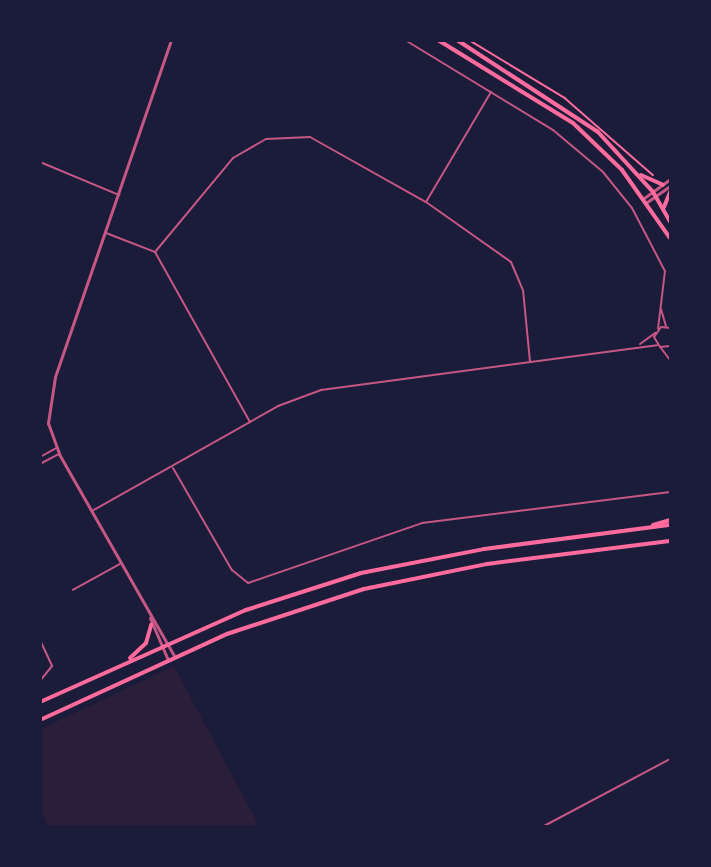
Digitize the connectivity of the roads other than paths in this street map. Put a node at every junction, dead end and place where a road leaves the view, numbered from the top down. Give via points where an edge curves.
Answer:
1 (171, 40) edge
2 (405, 40) edge
3 (438, 40) edge
4 (457, 40) edge
5 (491, 92) junction
6 (40, 162) edge
7 (638, 173) junction
8 (670, 179) edge
9 (663, 185) junction
10 (670, 186) edge
11 (670, 192) edge
12 (654, 194) junction
13 (119, 195) junction
14 (644, 198) junction
15 (426, 202) junction
16 (647, 202) junction
17 (663, 209) junction
18 (670, 221) edge
19 (106, 233) junction
20 (670, 238) edge
21 (154, 252) junction
22 (661, 309) junction
23 (666, 327) junction
24 (670, 328) edge
25 (656, 331) junction
26 (657, 345) junction
27 (638, 346) junction
28 (670, 346) edge
29 (660, 347) junction
30 (670, 360) edge
31 (530, 362) junction
32 (250, 422) junction
33 (56, 448) junction
34 (59, 454) junction
35 (40, 457) edge
36 (40, 464) edge
37 (173, 467) junction
38 (670, 492) edge
39 (92, 511) junction
40 (670, 520) edge
41 (670, 525) edge
42 (640, 528) junction
43 (670, 541) edge
44 (121, 564) junction
45 (73, 590) dead end
46 (150, 616) junction
47 (151, 625) junction
48 (40, 640) edge
49 (169, 642) junction
50 (162, 645) junction
51 (175, 657) junction
52 (168, 660) junction
53 (122, 664) junction
54 (40, 681) edge
55 (40, 702) edge
56 (40, 720) edge
57 (670, 759) edge
58 (544, 826) edge

1 - 13 street
2 - 5 street
3 - 14 main road via 573,123
4 - 7 main road via 560,102
5 - 15 street
5 - 22 street via 578,148 623,195 665,271
6 - 13 street
7 - 9 main road
7 - 12 main road
8 - 9 street
9 - 12 street
10 - 12 street
11 - 17 main road
12 - 14 street
12 - 16 street
12 - 17 main road
13 - 19 street
14 - 16 main road
15 - 21 street via 310,137 276,137 219,170
15 - 31 street via 511,262 523,290
16 - 20 main road
17 - 18 main road
19 - 21 street
19 - 33 street via 49,396 48,423
21 - 32 street
22 - 23 street
22 - 25 street
23 - 24 street
23 - 25 street
25 - 26 street
25 - 27 street
26 - 27 street
26 - 29 street
27 - 31 street
28 - 29 street
29 - 30 street
31 - 32 street via 321,390
32 - 37 street
33 - 34 street
33 - 35 street
34 - 36 street
34 - 39 street
37 - 38 street via 232,570 248,583 422,523
37 - 39 street
39 - 44 street
40 - 42 main road
41 - 42 main road
42 - 49 main road via 432,557 361,573 246,610
43 - 51 main road via 425,574 277,615
44 - 45 lane
44 - 46 street
46 - 47 street
46 - 49 street
47 - 50 street
47 - 53 main road via 146,643
48 - 54 street via 52,666
49 - 50 main road
49 - 51 street
50 - 52 street
50 - 53 main road
51 - 52 main road
52 - 56 main road
53 - 55 main road
57 - 58 street

